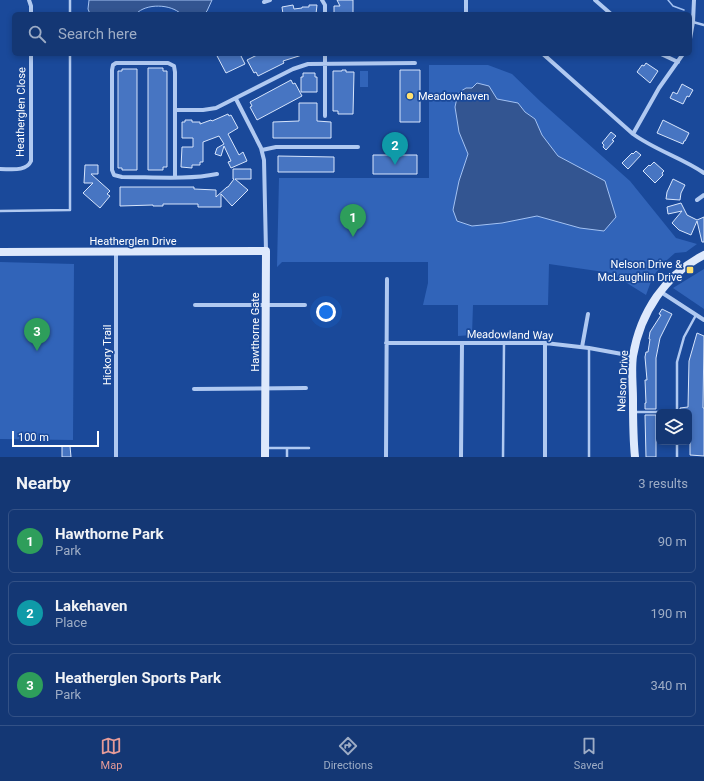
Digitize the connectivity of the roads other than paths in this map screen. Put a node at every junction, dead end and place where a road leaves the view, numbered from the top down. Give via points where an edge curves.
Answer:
1 (29, 0) edge
2 (70, 0) edge
3 (270, 0) edge
4 (322, 0) edge
5 (466, 0) edge
6 (595, 0) edge
7 (694, 0) edge
8 (264, 2) dead end
9 (31, 12) edge
10 (70, 12) edge
11 (325, 12) edge
12 (466, 12) edge
13 (609, 12) edge
14 (693, 22) junction
15 (704, 25) edge
16 (692, 28) edge
17 (31, 56) edge
18 (70, 56) edge
19 (325, 56) edge
20 (545, 56) edge
21 (665, 56) edge
22 (682, 56) edge
23 (678, 62) junction
24 (325, 63) junction
25 (416, 63) dead end
26 (236, 99) junction
27 (175, 110) junction
28 (325, 116) dead end
29 (633, 134) junction
30 (358, 147) dead end
31 (262, 150) junction
32 (0, 169) edge
33 (217, 174) dead end
34 (704, 174) edge
35 (175, 177) junction
36 (704, 195) edge
37 (697, 200) dead end
38 (0, 211) edge
39 (266, 251) junction
40 (0, 252) edge
41 (116, 252) junction
42 (704, 255) edge
43 (387, 279) dead end
44 (660, 291) junction
45 (195, 304) dead end
46 (266, 305) junction
47 (305, 305) dead end
48 (588, 314) dead end
49 (696, 316) junction
50 (704, 320) edge
51 (386, 343) junction
52 (462, 343) junction
53 (504, 343) junction
54 (545, 343) junction
55 (582, 347) junction
56 (589, 348) junction
57 (633, 356) junction
58 (306, 388) dead end
59 (194, 389) dead end
60 (266, 389) junction
61 (677, 409) edge
62 (633, 412) junction
63 (656, 412) edge
64 (633, 438) junction
65 (677, 445) edge
66 (265, 448) junction
67 (287, 448) junction
68 (309, 448) dead end
69 (116, 457) edge
70 (265, 457) edge
71 (287, 457) edge
72 (386, 457) edge
73 (461, 457) edge
74 (504, 457) edge
75 (545, 457) edge
76 (589, 457) edge
77 (631, 457) edge
78 (634, 457) edge
79 (677, 457) edge

1 - 9 street
2 - 10 lane
3 - 8 street
4 - 11 street
5 - 12 street
6 - 13 street
7 - 14 street
14 - 15 lane
14 - 16 street
17 - 32 street, Heatherglen Close via 31,161 25,168
18 - 38 lane via 70,210
19 - 24 street
20 - 29 street
21 - 23 street
22 - 23 street
23 - 29 street via 653,98
24 - 25 street
24 - 26 street via 298,66
24 - 28 street
26 - 27 street via 212,109
26 - 31 street, Hawthorne Gate
27 - 35 street
27 - 35 street via 174,66 113,64 112,172 122,177
29 - 34 street
30 - 31 street via 276,147
31 - 39 street, Hawthorne Gate via 265,167
33 - 35 street
36 - 37 street
39 - 41 street, Heatherglen Drive
39 - 46 street, Hawthorne Gate
40 - 41 street, Heatherglen Drive
41 - 69 street, Hickory Trail
42 - 44 street, Nelson Drive via 676,274
43 - 51 street
44 - 49 street
44 - 57 street, Nelson Drive via 646,315
45 - 46 street
46 - 47 street
46 - 60 street, Hawthorne Gate
48 - 55 street
49 - 50 street
49 - 61 lane via 684,337 677,362
51 - 52 street, Meadowland Way
51 - 72 street
52 - 53 street, Meadowland Way
52 - 73 street
53 - 54 street, Meadowland Way
53 - 74 lane
54 - 55 street, Meadowland Way
54 - 75 street
55 - 56 street, Meadowland Way
56 - 57 street, Meadowland Way
56 - 76 lane
57 - 62 street, Nelson Drive
58 - 60 street
59 - 60 street
60 - 66 street, Hawthorne Gate
62 - 63 lane
62 - 64 street, Nelson Drive
64 - 77 street, Nelson Drive
64 - 78 street, Nelson Drive
65 - 79 lane
66 - 67 lane
66 - 70 street, Hawthorne Gate
67 - 68 lane
67 - 71 lane

